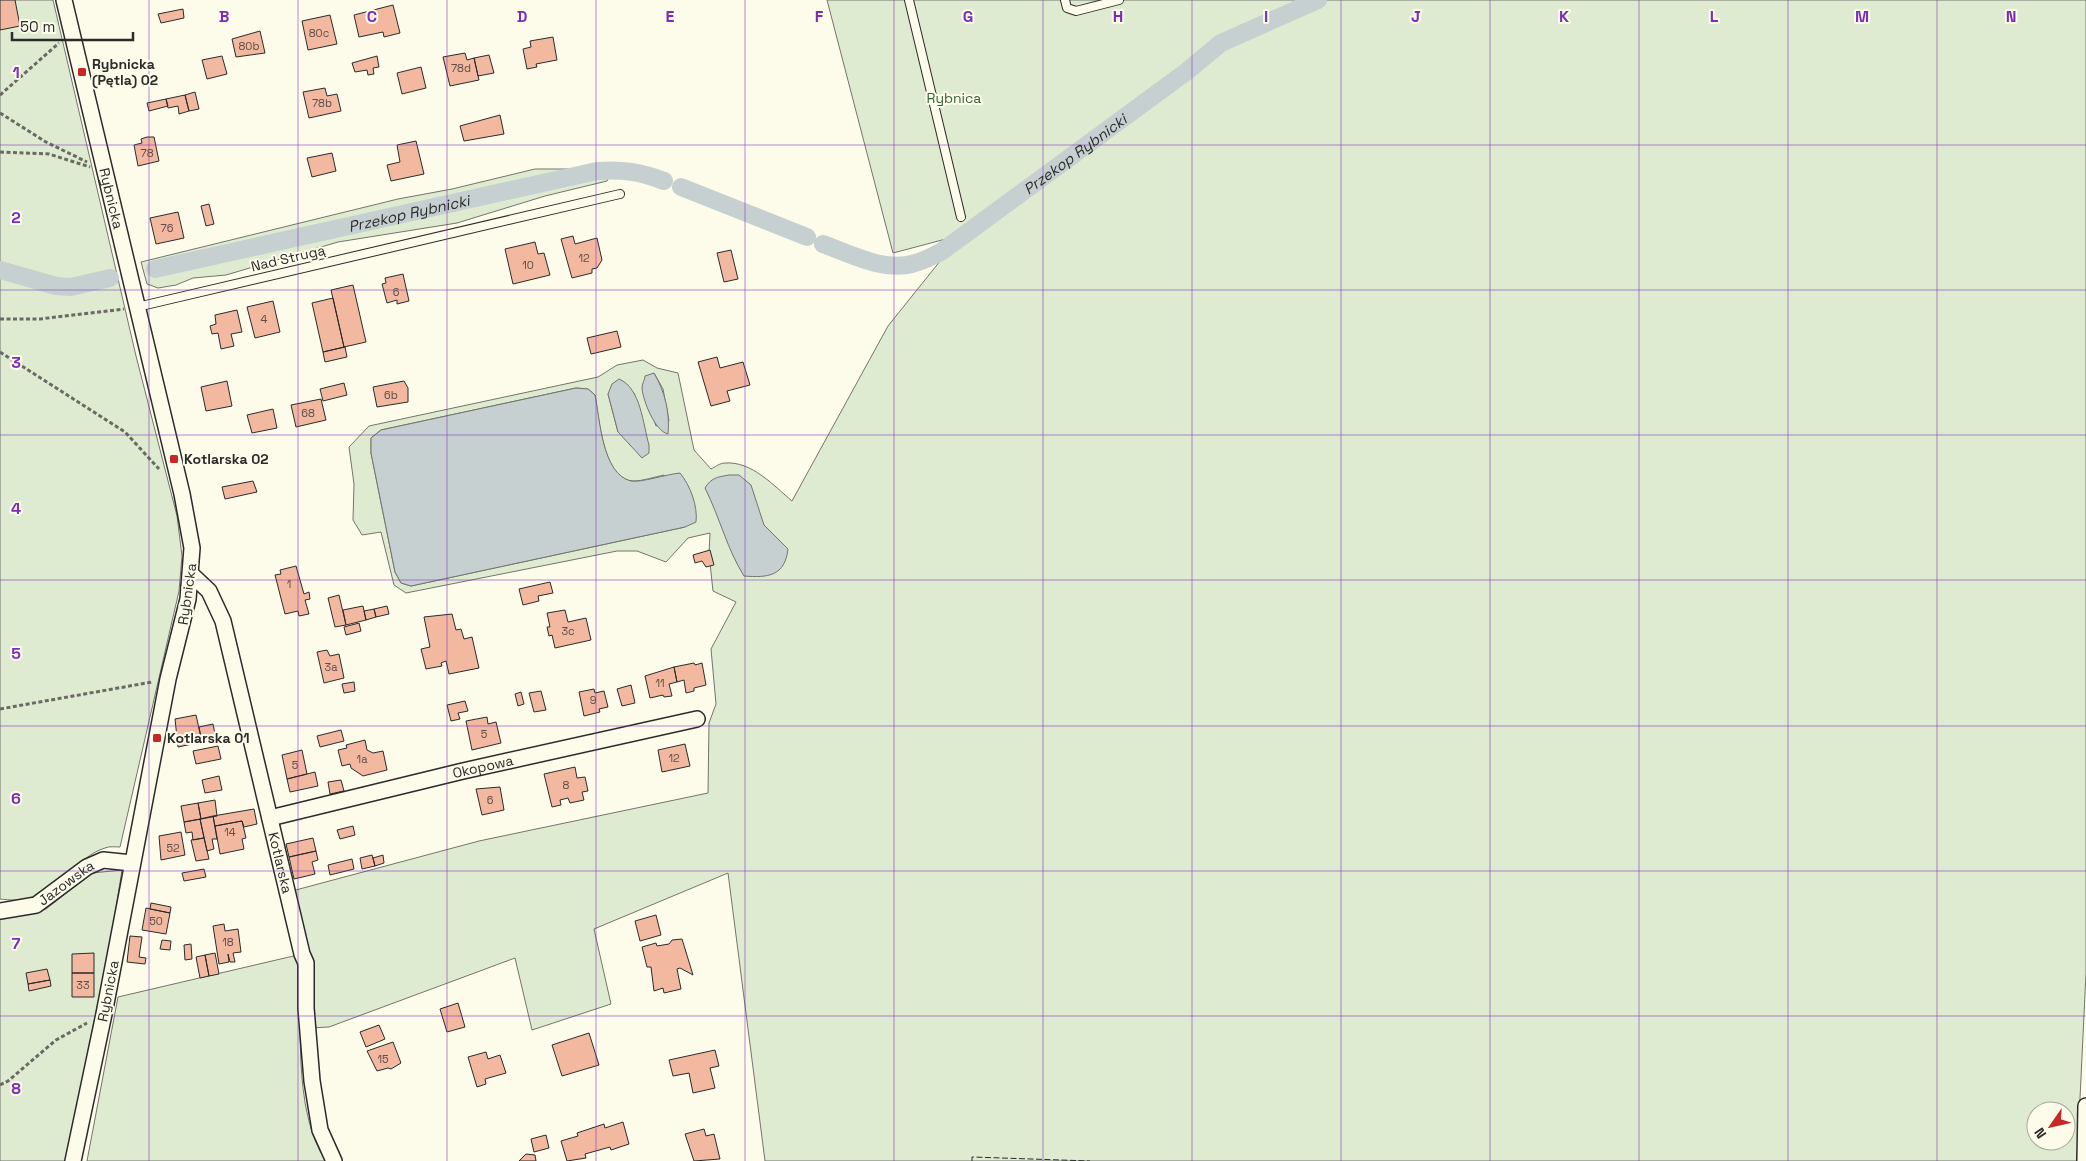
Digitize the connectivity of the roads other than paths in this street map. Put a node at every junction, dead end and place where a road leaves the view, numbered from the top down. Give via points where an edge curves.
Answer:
1 (64, 0) edge
2 (909, 0) edge
3 (1065, 0) edge
4 (1119, 0) edge
5 (620, 194) dead end
6 (961, 217) dead end
7 (137, 307) junction
8 (192, 576) junction
9 (697, 720) dead end
10 (270, 818) junction
11 (132, 863) junction
12 (0, 911) edge
13 (2086, 1106) edge
14 (73, 1161) edge
15 (334, 1161) edge
16 (2085, 1161) edge

1 - 7 street, Rybnicka
2 - 6 lane
3 - 4 lane via 1067,8 1076,11
5 - 7 lane, Nad Strugą
7 - 8 street, Rybnicka via 189,525
8 - 10 street, Kotlarska via 209,591 223,620
8 - 11 street, Rybnicka
9 - 10 street, Okopowa via 463,771
10 - 15 street, Kotlarska via 306,963 309,1064 320,1130
11 - 12 street, Jazowska via 104,860 87,867 36,905
11 - 14 street, Rybnicka
13 - 16 street

